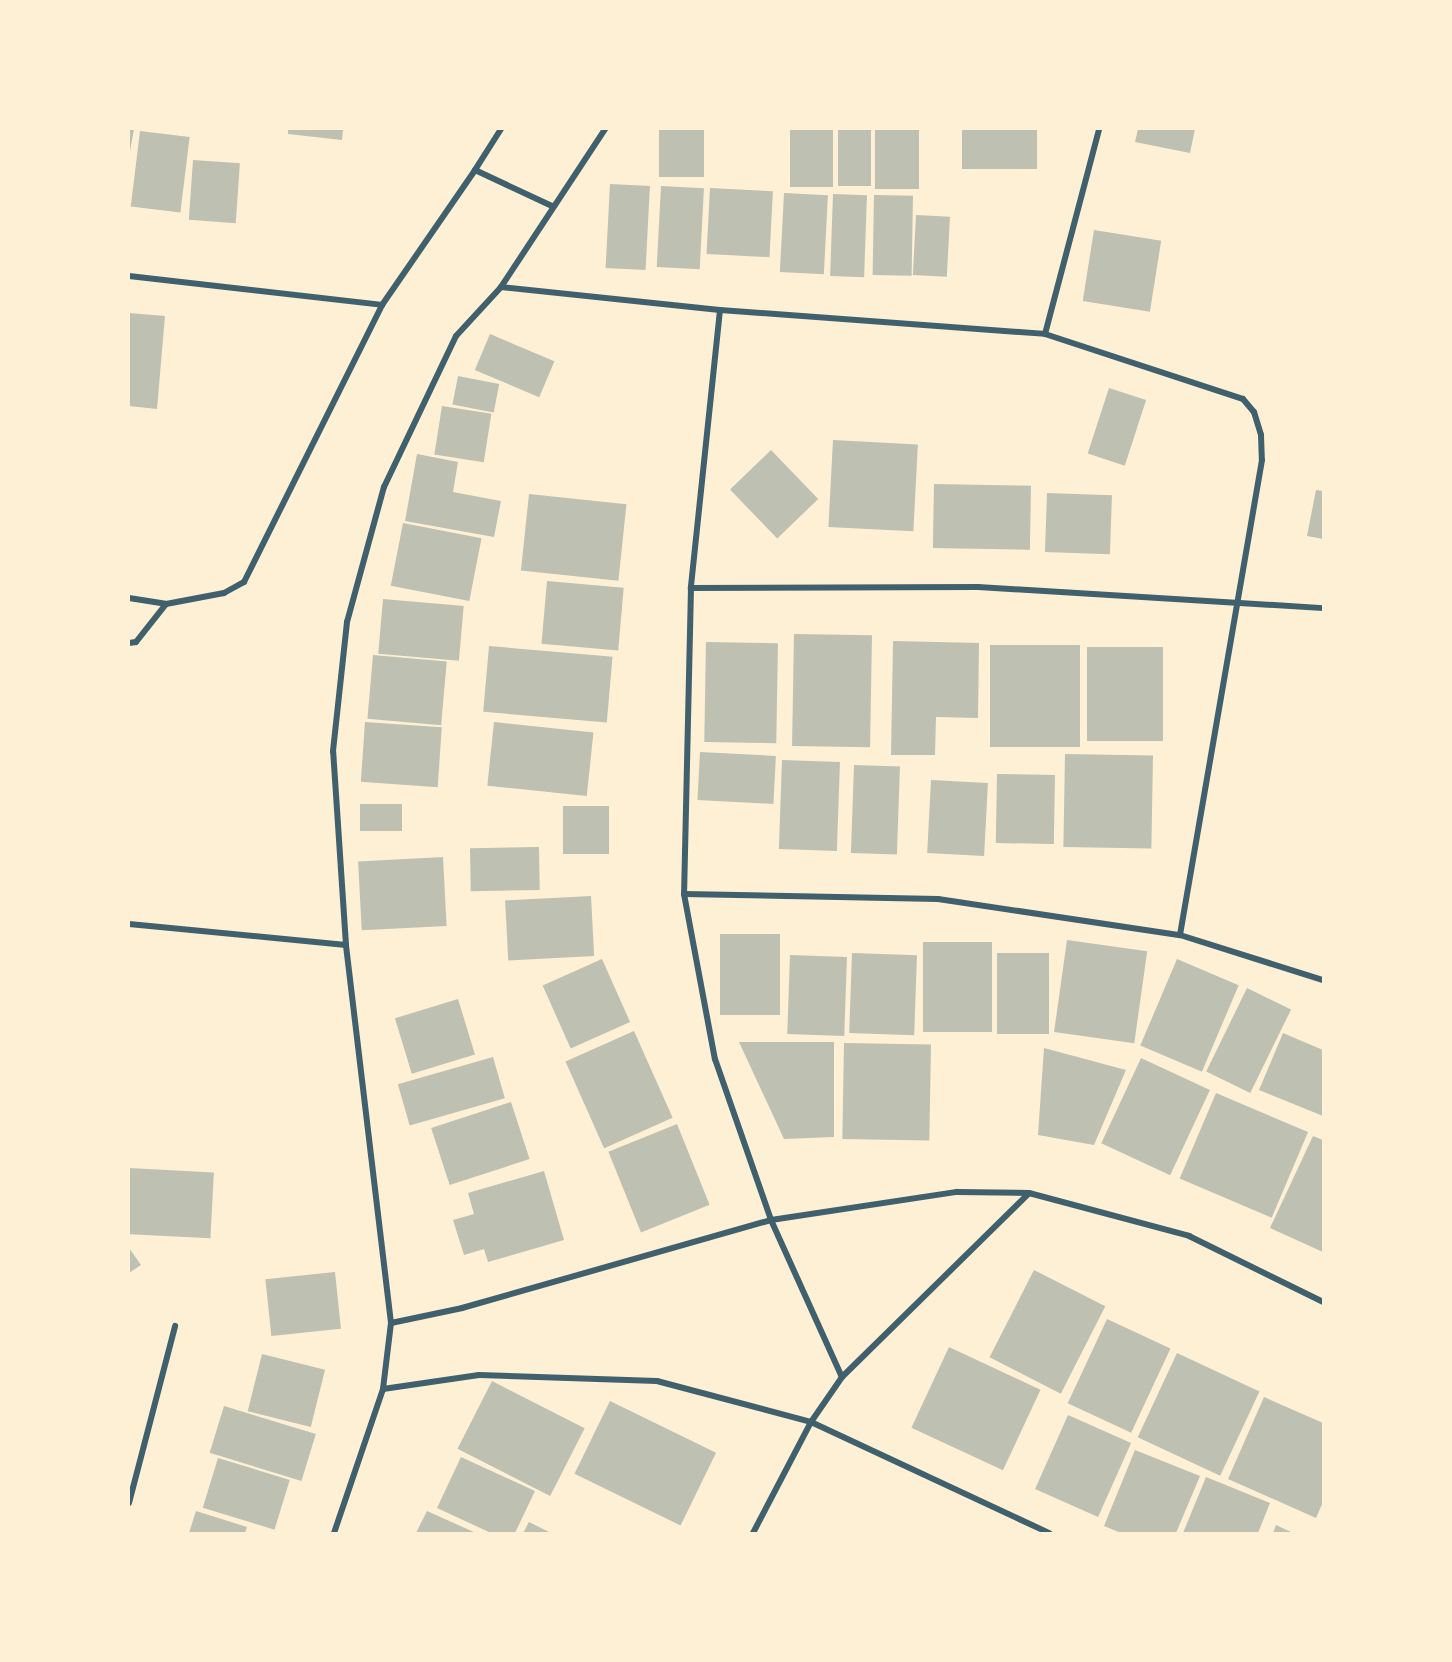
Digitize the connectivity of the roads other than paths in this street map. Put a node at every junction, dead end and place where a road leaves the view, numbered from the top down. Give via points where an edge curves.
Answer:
1 (501, 129) edge
2 (605, 129) edge
3 (1099, 129) edge
4 (475, 170) junction
5 (552, 206) junction
6 (129, 276) edge
7 (501, 287) junction
8 (382, 305) junction
9 (720, 310) junction
10 (1046, 334) junction
11 (691, 588) junction
12 (129, 598) edge
13 (1235, 602) junction
14 (166, 604) junction
15 (1323, 608) edge
16 (129, 643) edge
17 (684, 894) junction
18 (129, 924) edge
19 (1180, 935) junction
20 (346, 945) junction
21 (1323, 980) edge
22 (1029, 1193) junction
23 (771, 1220) junction
24 (1323, 1302) edge
25 (391, 1323) junction
26 (175, 1326) dead end
27 (843, 1377) junction
28 (382, 1389) junction
29 (811, 1422) junction
30 (129, 1503) edge
31 (334, 1533) edge
32 (753, 1533) edge
33 (1049, 1533) edge

1 - 4 street
2 - 5 street via 598,145
3 - 10 street
4 - 5 street
4 - 8 street
5 - 7 street
6 - 8 street
7 - 9 street
7 - 20 street via 456,336 384,487 347,622 333,751
8 - 14 street via 244,582 224,593
9 - 10 street
9 - 11 street
10 - 13 street via 1243,399 1257,420 1262,460
11 - 13 street via 978,586
11 - 17 street
12 - 14 street
13 - 15 street
13 - 19 street
14 - 16 street via 136,642
17 - 19 street via 938,899
17 - 23 street via 716,1059
18 - 20 street
19 - 21 street
20 - 25 street
22 - 23 street via 957,1192
22 - 24 street via 1189,1236
22 - 27 street
23 - 25 street via 462,1308
23 - 27 street
25 - 28 street
26 - 30 street
27 - 29 street
28 - 29 street via 479,1375 657,1381
28 - 31 street
29 - 32 street
29 - 33 street

